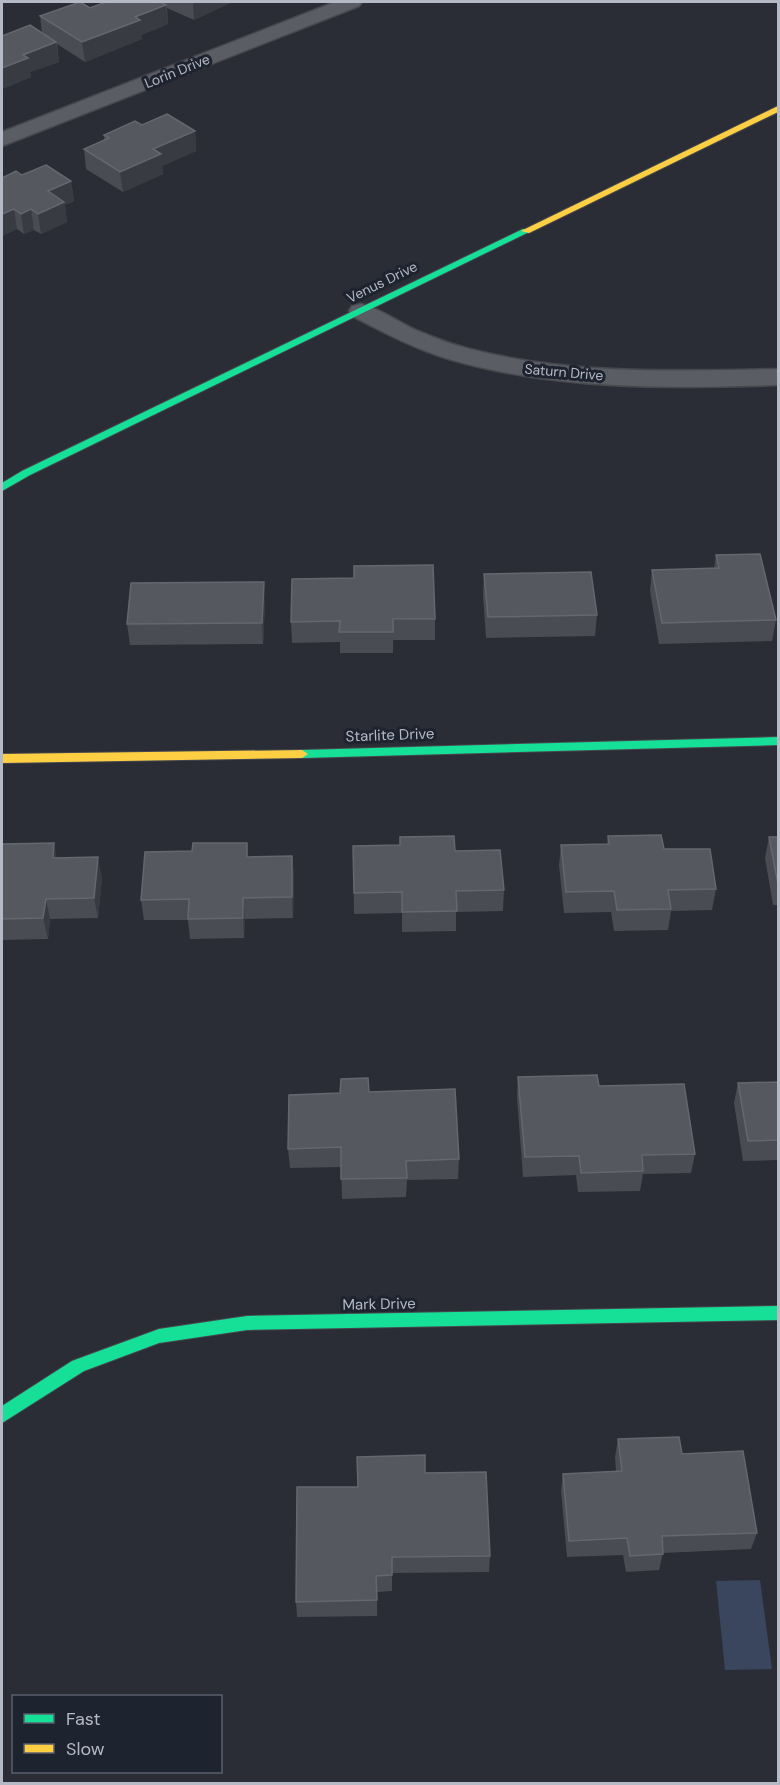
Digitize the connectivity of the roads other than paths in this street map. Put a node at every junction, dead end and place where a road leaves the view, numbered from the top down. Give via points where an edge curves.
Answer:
1 (352, 2) edge
2 (778, 109) edge
3 (2, 140) edge
4 (361, 311) junction
5 (778, 377) edge
6 (2, 488) edge
7 (778, 741) edge
8 (2, 759) edge
9 (778, 1313) edge
10 (2, 1415) edge

1 - 3 street, Lorin Drive
2 - 4 street, Venus Drive
4 - 5 street, Saturn Drive via 432,347 531,370 630,378
4 - 6 street, Venus Drive
7 - 8 street, Starlite Drive
9 - 10 street, Mark Drive via 247,1323 159,1336 78,1366

